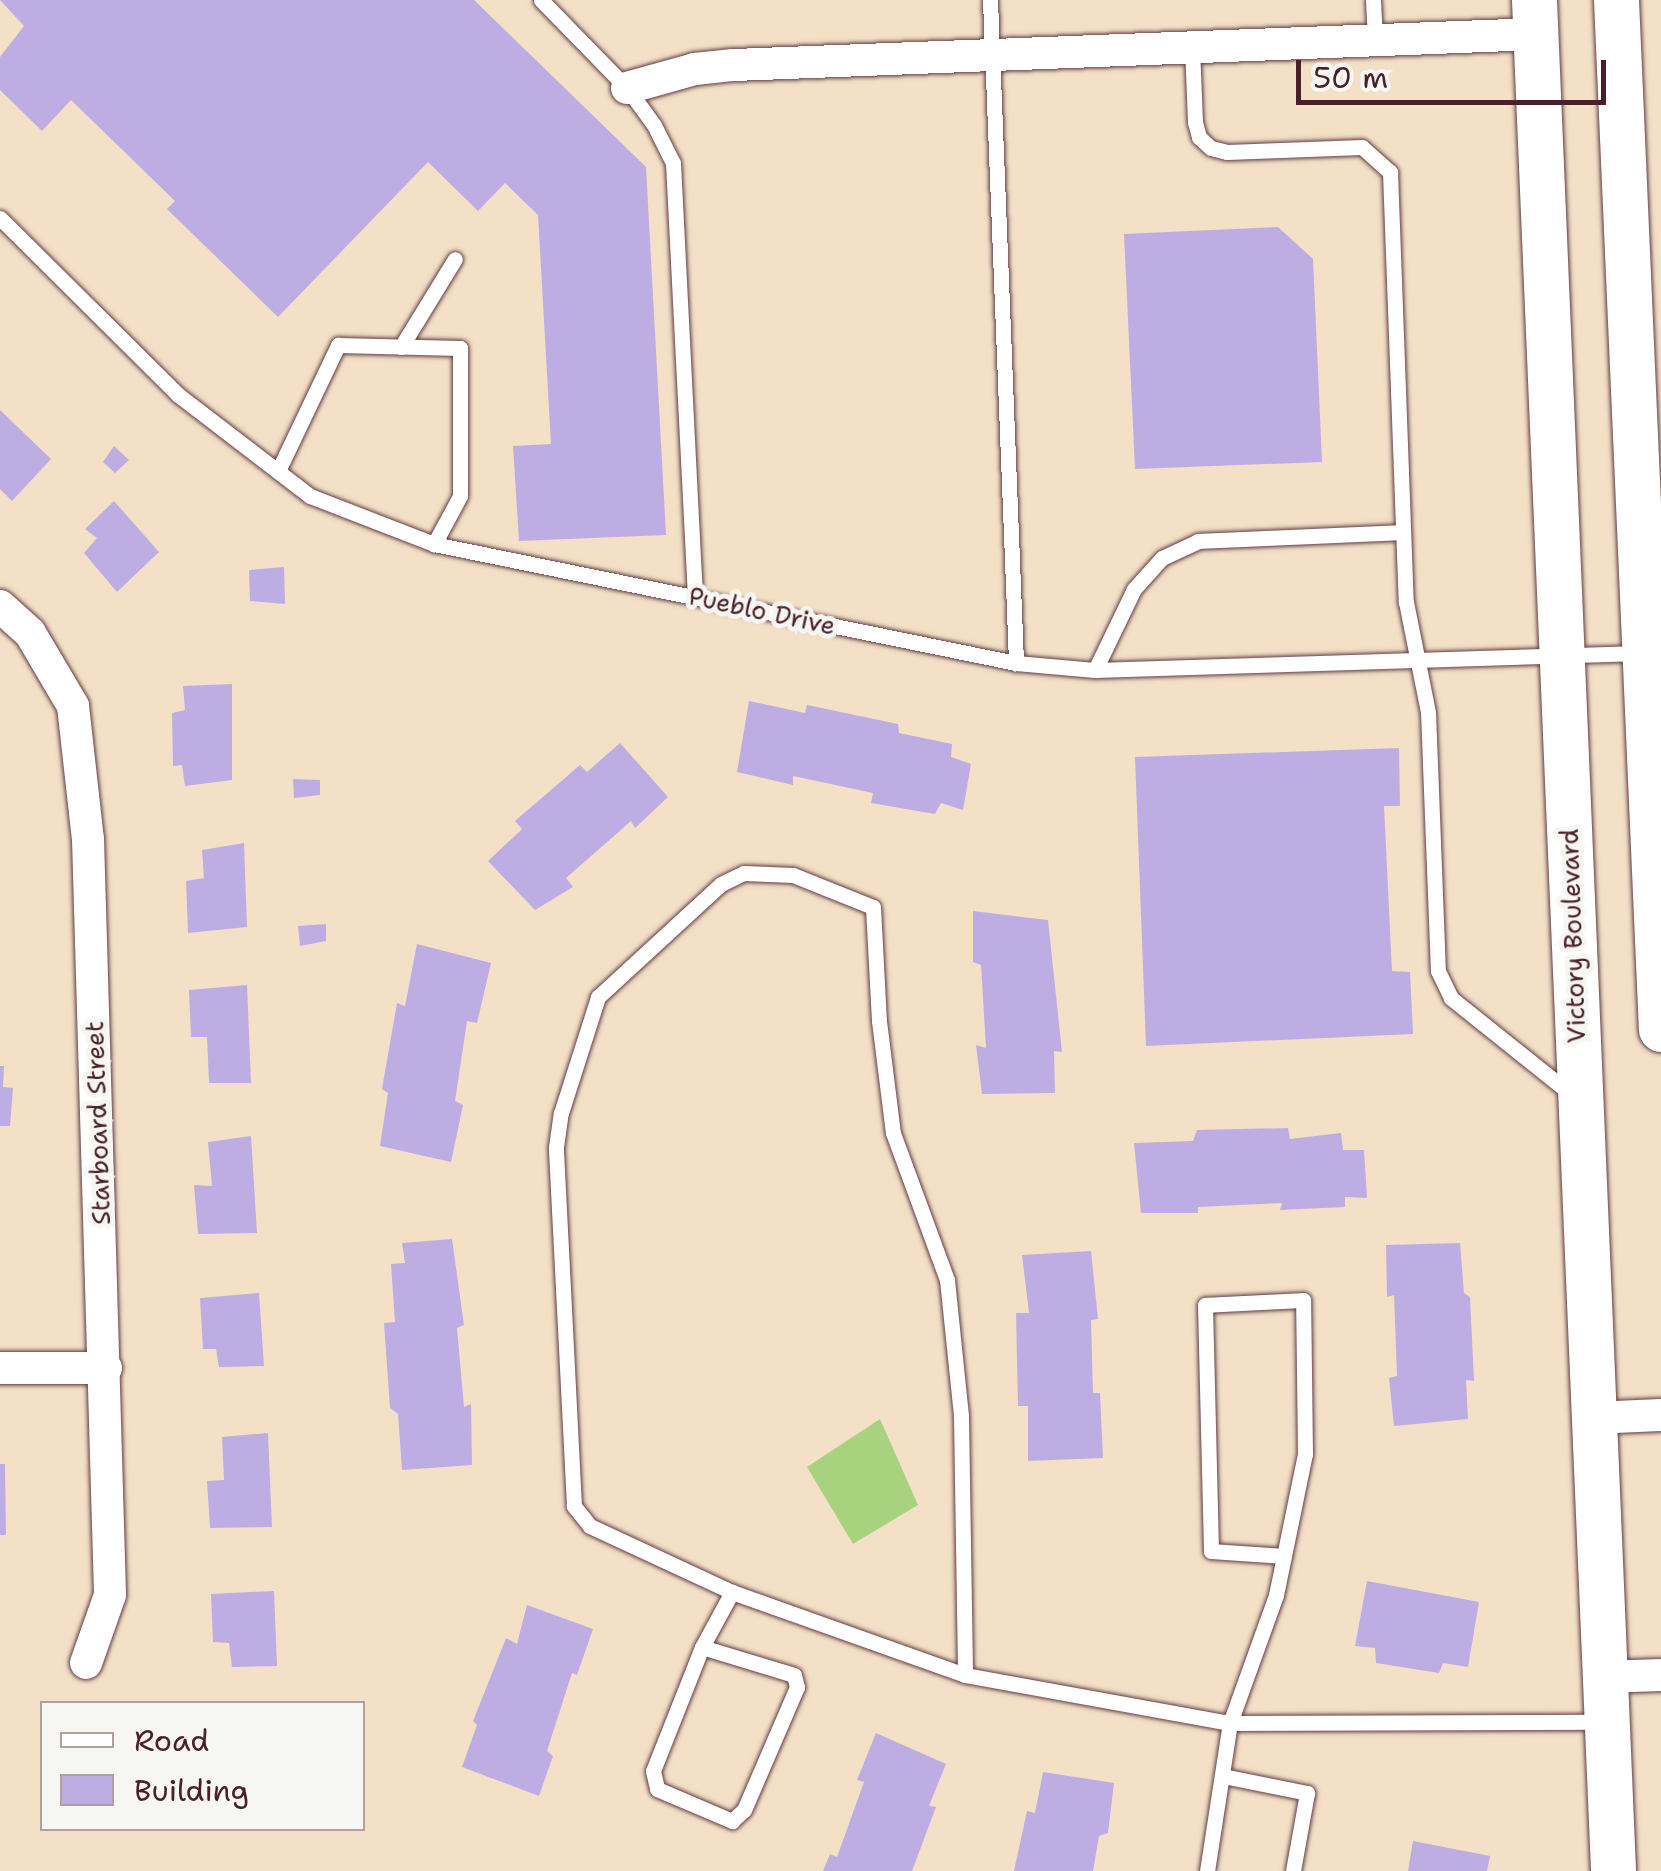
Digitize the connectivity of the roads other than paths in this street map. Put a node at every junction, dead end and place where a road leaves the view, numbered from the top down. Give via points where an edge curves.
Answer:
1 (541, 0) edge
2 (990, 0) edge
3 (1373, 0) edge
4 (1616, 0) edge
5 (1535, 17) edge
6 (1374, 40) junction
7 (1192, 47) junction
8 (992, 55) junction
9 (627, 88) junction
10 (0, 218) edge
11 (455, 259) dead end
12 (402, 346) junction
13 (1647, 452) edge
14 (278, 471) junction
15 (1403, 532) junction
16 (434, 544) junction
17 (695, 598) junction
18 (0, 606) edge
19 (1641, 653) junction
20 (1562, 656) junction
21 (1418, 660) junction
22 (1016, 663) junction
23 (1095, 670) junction
24 (1660, 930) edge
25 (1661, 1029) edge
26 (1580, 1101) junction
27 (0, 1368) edge
28 (106, 1368) junction
29 (1661, 1415) edge
30 (1592, 1418) junction
31 (1284, 1556) junction
32 (732, 1592) junction
33 (702, 1647) junction
34 (86, 1662) dead end
35 (965, 1675) junction
36 (1661, 1675) edge
37 (1602, 1677) junction
38 (1603, 1722) junction
39 (1230, 1723) junction
40 (1223, 1776) junction
41 (1206, 1871) edge
42 (1292, 1871) edge
43 (1612, 1871) edge

1 - 9 lane
2 - 8 lane
3 - 6 lane
4 - 13 main road
5 - 6 street
5 - 20 main road, Victory Boulevard
6 - 7 street
7 - 8 street
7 - 15 lane via 1195,122 1212,148 1362,147 1390,172
8 - 9 street via 695,69
8 - 22 lane
9 - 17 lane via 673,163
10 - 14 lane, Pueblo Drive via 177,394
11 - 12 lane
12 - 14 lane via 338,346
12 - 16 lane via 460,348 460,496
13 - 19 main road
14 - 16 lane, Pueblo Drive via 310,496
15 - 21 lane via 1406,602
15 - 23 lane via 1198,541 1162,558 1134,589
16 - 17 lane, Pueblo Drive
17 - 22 lane, Pueblo Drive
18 - 28 street, Starboard Street via 30,633 74,706 82,759
19 - 20 lane, Pueblo Drive
19 - 24 main road
20 - 21 lane, Pueblo Drive
20 - 26 main road, Victory Boulevard
21 - 23 lane, Pueblo Drive
21 - 26 lane via 1428,712 1438,971 1451,998
22 - 23 lane, Pueblo Drive
24 - 25 main road
26 - 30 main road, Victory Boulevard
27 - 28 street
28 - 34 street, Starboard Street via 110,1595
29 - 30 street
30 - 37 main road, Victory Boulevard
31 - 31 lane via 1211,1551 1205,1305 1303,1300 1305,1454
31 - 39 lane
32 - 33 lane
32 - 35 lane
32 - 35 lane via 590,1526 574,1506 556,1147 598,997 721,884 744,873 792,875 874,907 893,1133 947,1280 960,1416
33 - 33 lane via 794,1675 797,1686 744,1810 732,1821 657,1788 653,1772
35 - 39 lane
36 - 37 street
37 - 38 main road, Victory Boulevard
38 - 39 lane
38 - 43 main road, Victory Boulevard
39 - 40 lane
40 - 41 lane
40 - 42 lane via 1307,1792

